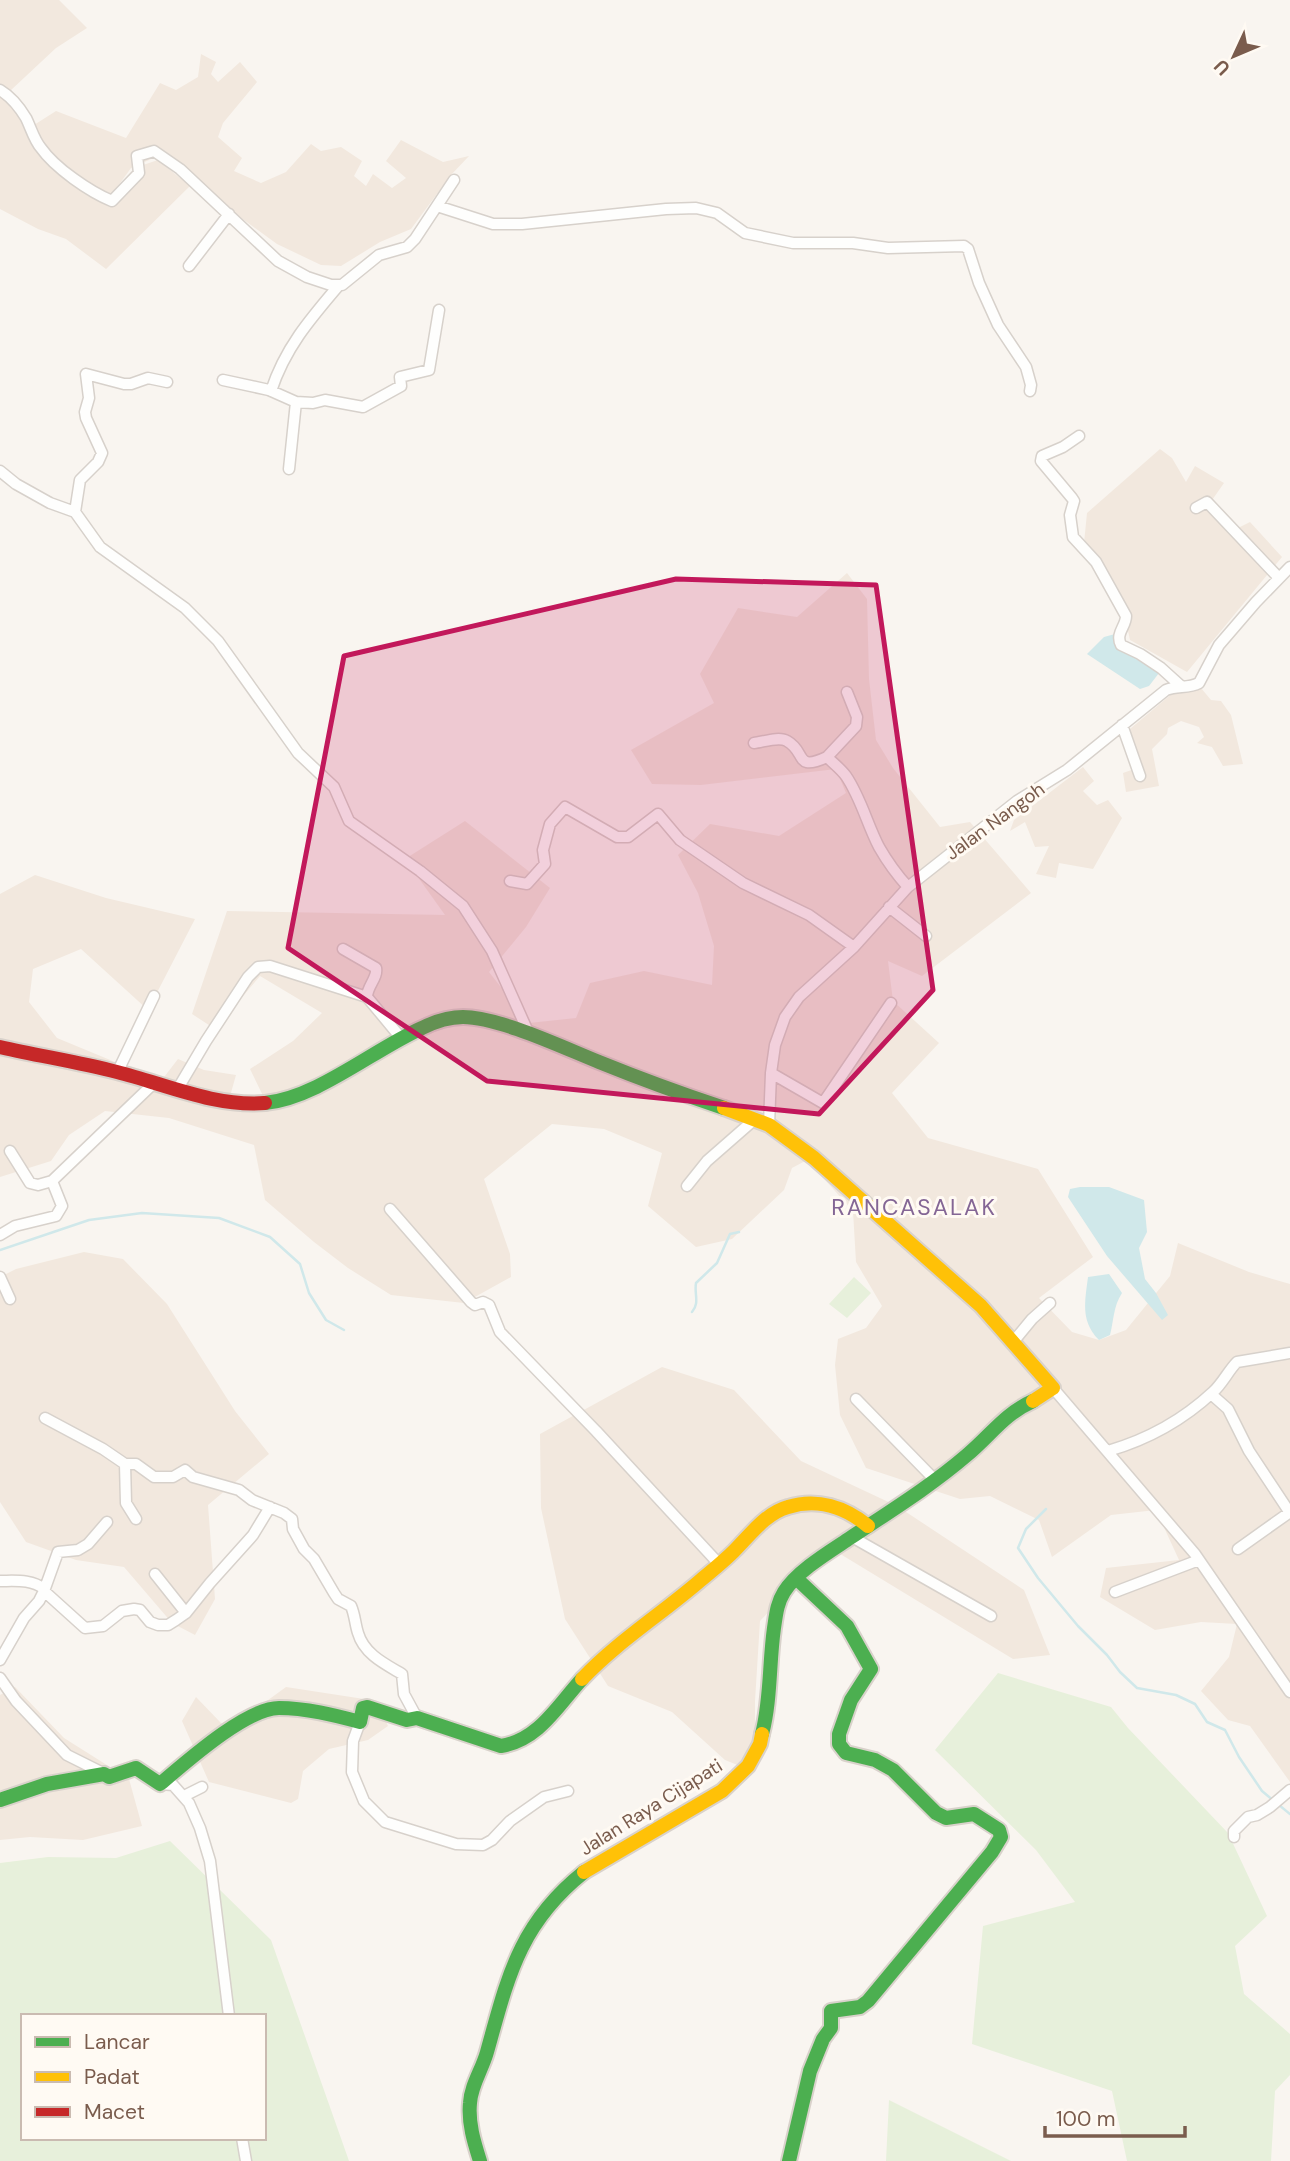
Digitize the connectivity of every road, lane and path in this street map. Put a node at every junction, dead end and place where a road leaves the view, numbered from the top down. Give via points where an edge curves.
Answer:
1 (0, 90) edge
2 (454, 180) dead end
3 (437, 206) junction
4 (229, 214) junction
5 (189, 266) dead end
6 (339, 285) junction
7 (439, 310) dead end
8 (223, 380) dead end
9 (167, 382) dead end
10 (271, 391) junction
11 (1030, 391) dead end
12 (296, 402) junction
13 (1079, 436) dead end
14 (289, 469) dead end
15 (0, 471) edge
16 (1196, 508) dead end
17 (75, 512) junction
18 (1290, 567) edge
19 (1279, 578) junction
20 (1182, 688) junction
21 (847, 692) dead end
22 (1122, 725) junction
23 (754, 743) dead end
24 (827, 757) junction
25 (1140, 776) dead end
26 (510, 881) dead end
27 (908, 887) junction
28 (889, 907) junction
29 (926, 936) dead end
30 (854, 947) junction
31 (343, 948) dead end
32 (154, 996) dead end
33 (367, 997) junction
34 (891, 1003) dead end
35 (529, 1034) junction
36 (401, 1038) junction
37 (0, 1047) edge
38 (117, 1073) junction
39 (771, 1073) junction
40 (155, 1083) junction
41 (177, 1090) junction
42 (762, 1122) junction
43 (10, 1151) dead end
44 (51, 1181) junction
45 (687, 1186) dead end
46 (390, 1209) dead end
47 (0, 1235) edge
48 (0, 1277) edge
49 (10, 1299) dead end
50 (1050, 1303) dead end
51 (1013, 1342) junction
52 (1290, 1353) edge
53 (1053, 1388) junction
54 (1211, 1394) junction
55 (856, 1399) dead end
56 (45, 1418) dead end
57 (1108, 1451) junction
58 (125, 1464) junction
59 (930, 1474) junction
60 (270, 1507) junction
61 (1290, 1513) edge
62 (136, 1519) dead end
63 (107, 1522) dead end
64 (868, 1526) junction
65 (852, 1537) junction
66 (1238, 1549) dead end
67 (1199, 1560) junction
68 (720, 1565) junction
69 (155, 1574) dead end
70 (796, 1578) junction
71 (0, 1581) edge
72 (44, 1590) junction
73 (1115, 1592) dead end
74 (186, 1613) junction
75 (992, 1616) dead end
76 (0, 1660) edge
77 (0, 1678) edge
78 (1290, 1692) edge
79 (416, 1718) junction
80 (360, 1722) junction
81 (104, 1774) junction
82 (160, 1784) junction
83 (202, 1787) dead end
84 (1290, 1790) edge
85 (568, 1791) dead end
86 (184, 1796) junction
87 (0, 1800) edge
88 (1234, 1837) dead end
89 (229, 2014) edge
90 (242, 2140) edge
91 (246, 2161) edge
92 (480, 2161) edge
93 (789, 2161) edge

1 - 4 street via 25,117 40,148 95,194 112,201 139,173 137,156 154,151
2 - 3 street
3 - 6 street via 407,247 379,255
3 - 11 street via 493,224 696,208 717,213 745,233 793,243 964,246 998,325 1026,367
4 - 5 street
4 - 6 street via 278,261 307,277
6 - 10 street via 303,327 279,366
7 - 12 street via 429,370 400,377 401,387 363,407 325,400
8 - 10 street
9 - 17 street via 148,378 124,384 86,374 86,418 102,453 80,480
10 - 12 street
12 - 14 street
13 - 20 street via 1042,456 1041,461 1074,501 1070,515 1073,537 1096,562 1126,616 1120,629 1121,645 1161,667
15 - 17 street via 50,503
16 - 19 street via 1207,502
17 - 35 street via 100,547 185,608 218,641 298,753 334,787 349,821 463,906 492,951
18 - 19 street, Jalan Nangoh
19 - 20 street, Jalan Nangoh via 1219,645 1199,683
20 - 22 street, Jalan Nangoh via 1166,690
21 - 24 street via 856,726
22 - 25 street
22 - 27 street, Jalan Nangoh
23 - 24 street via 784,739 806,762
24 - 27 street via 845,774 879,847
26 - 30 street via 527,884 542,868 550,824 565,807 624,838 658,814 680,840 735,878 809,915
27 - 28 street, Jalan Nangoh
28 - 29 street
28 - 30 street, Jalan Nangoh
30 - 39 street, Jalan Nangoh via 789,1009 779,1031
31 - 33 street via 377,971
32 - 38 street
33 - 36 street
33 - 41 street via 270,966 258,967
34 - 39 street via 824,1103
35 - 36 main road via 465,1017 423,1027
35 - 42 main road
36 - 41 main road via 280,1102 219,1100
37 - 38 main road
38 - 40 main road
39 - 42 street, Jalan Nangoh
40 - 41 main road
40 - 44 street
42 - 45 street via 706,1161
42 - 51 main road via 814,1158 981,1306
43 - 44 street via 30,1183
44 - 47 street via 62,1206 59,1214
46 - 68 street via 471,1302 489,1305 500,1332
48 - 49 street
50 - 51 street
51 - 53 main road
52 - 54 street via 1237,1362
53 - 57 street
53 - 59 main road, Jalan Raya Cijapati via 1015,1409 973,1450
54 - 57 street via 1184,1416 1134,1443
54 - 61 street via 1228,1409
55 - 59 street
56 - 58 street
57 - 67 street
58 - 60 street via 136,1464 161,1478 185,1469 193,1477 239,1490
58 - 62 street via 127,1503
59 - 64 main road, Jalan Raya Cijapati via 908,1499
60 - 74 street via 253,1535
60 - 79 street via 292,1519 304,1549 338,1599 351,1606 366,1648 402,1674 404,1694
61 - 66 street
63 - 72 street via 88,1544 58,1552
64 - 65 main road, Jalan Raya Cijapati
64 - 68 main road via 836,1505 785,1507
65 - 70 main road, Jalan Raya Cijapati
65 - 75 street
67 - 73 street
67 - 78 street
68 - 79 main road via 587,1674 522,1743 501,1746
69 - 74 street
70 - 92 main road, Jalan Raya Cijapati via 777,1606 766,1719 748,1766 722,1791 572,1881 524,1939 511,1965 470,2098
70 - 93 main road via 847,1626 871,1669 843,1720 839,1734 843,1750 893,1770 936,1813 946,1818 974,1814 999,1830 1001,1837 868,2001 860,2007 831,2011 831,2028 814,2057
71 - 72 street via 30,1582
72 - 74 street via 85,1629 103,1626 127,1610 140,1610 158,1625 168,1625
72 - 76 street
77 - 81 street via 67,1755
79 - 80 main road via 407,1720 365,1707
80 - 82 main road via 326,1713 271,1709 208,1742
80 - 85 street via 353,1741 352,1772 364,1801 384,1822 456,1844 483,1845 544,1797
81 - 82 main road via 109,1777 136,1768
81 - 87 main road via 47,1784
82 - 86 street via 173,1785
83 - 86 street
84 - 88 street via 1248,1817
86 - 89 street via 210,1861
90 - 91 street

